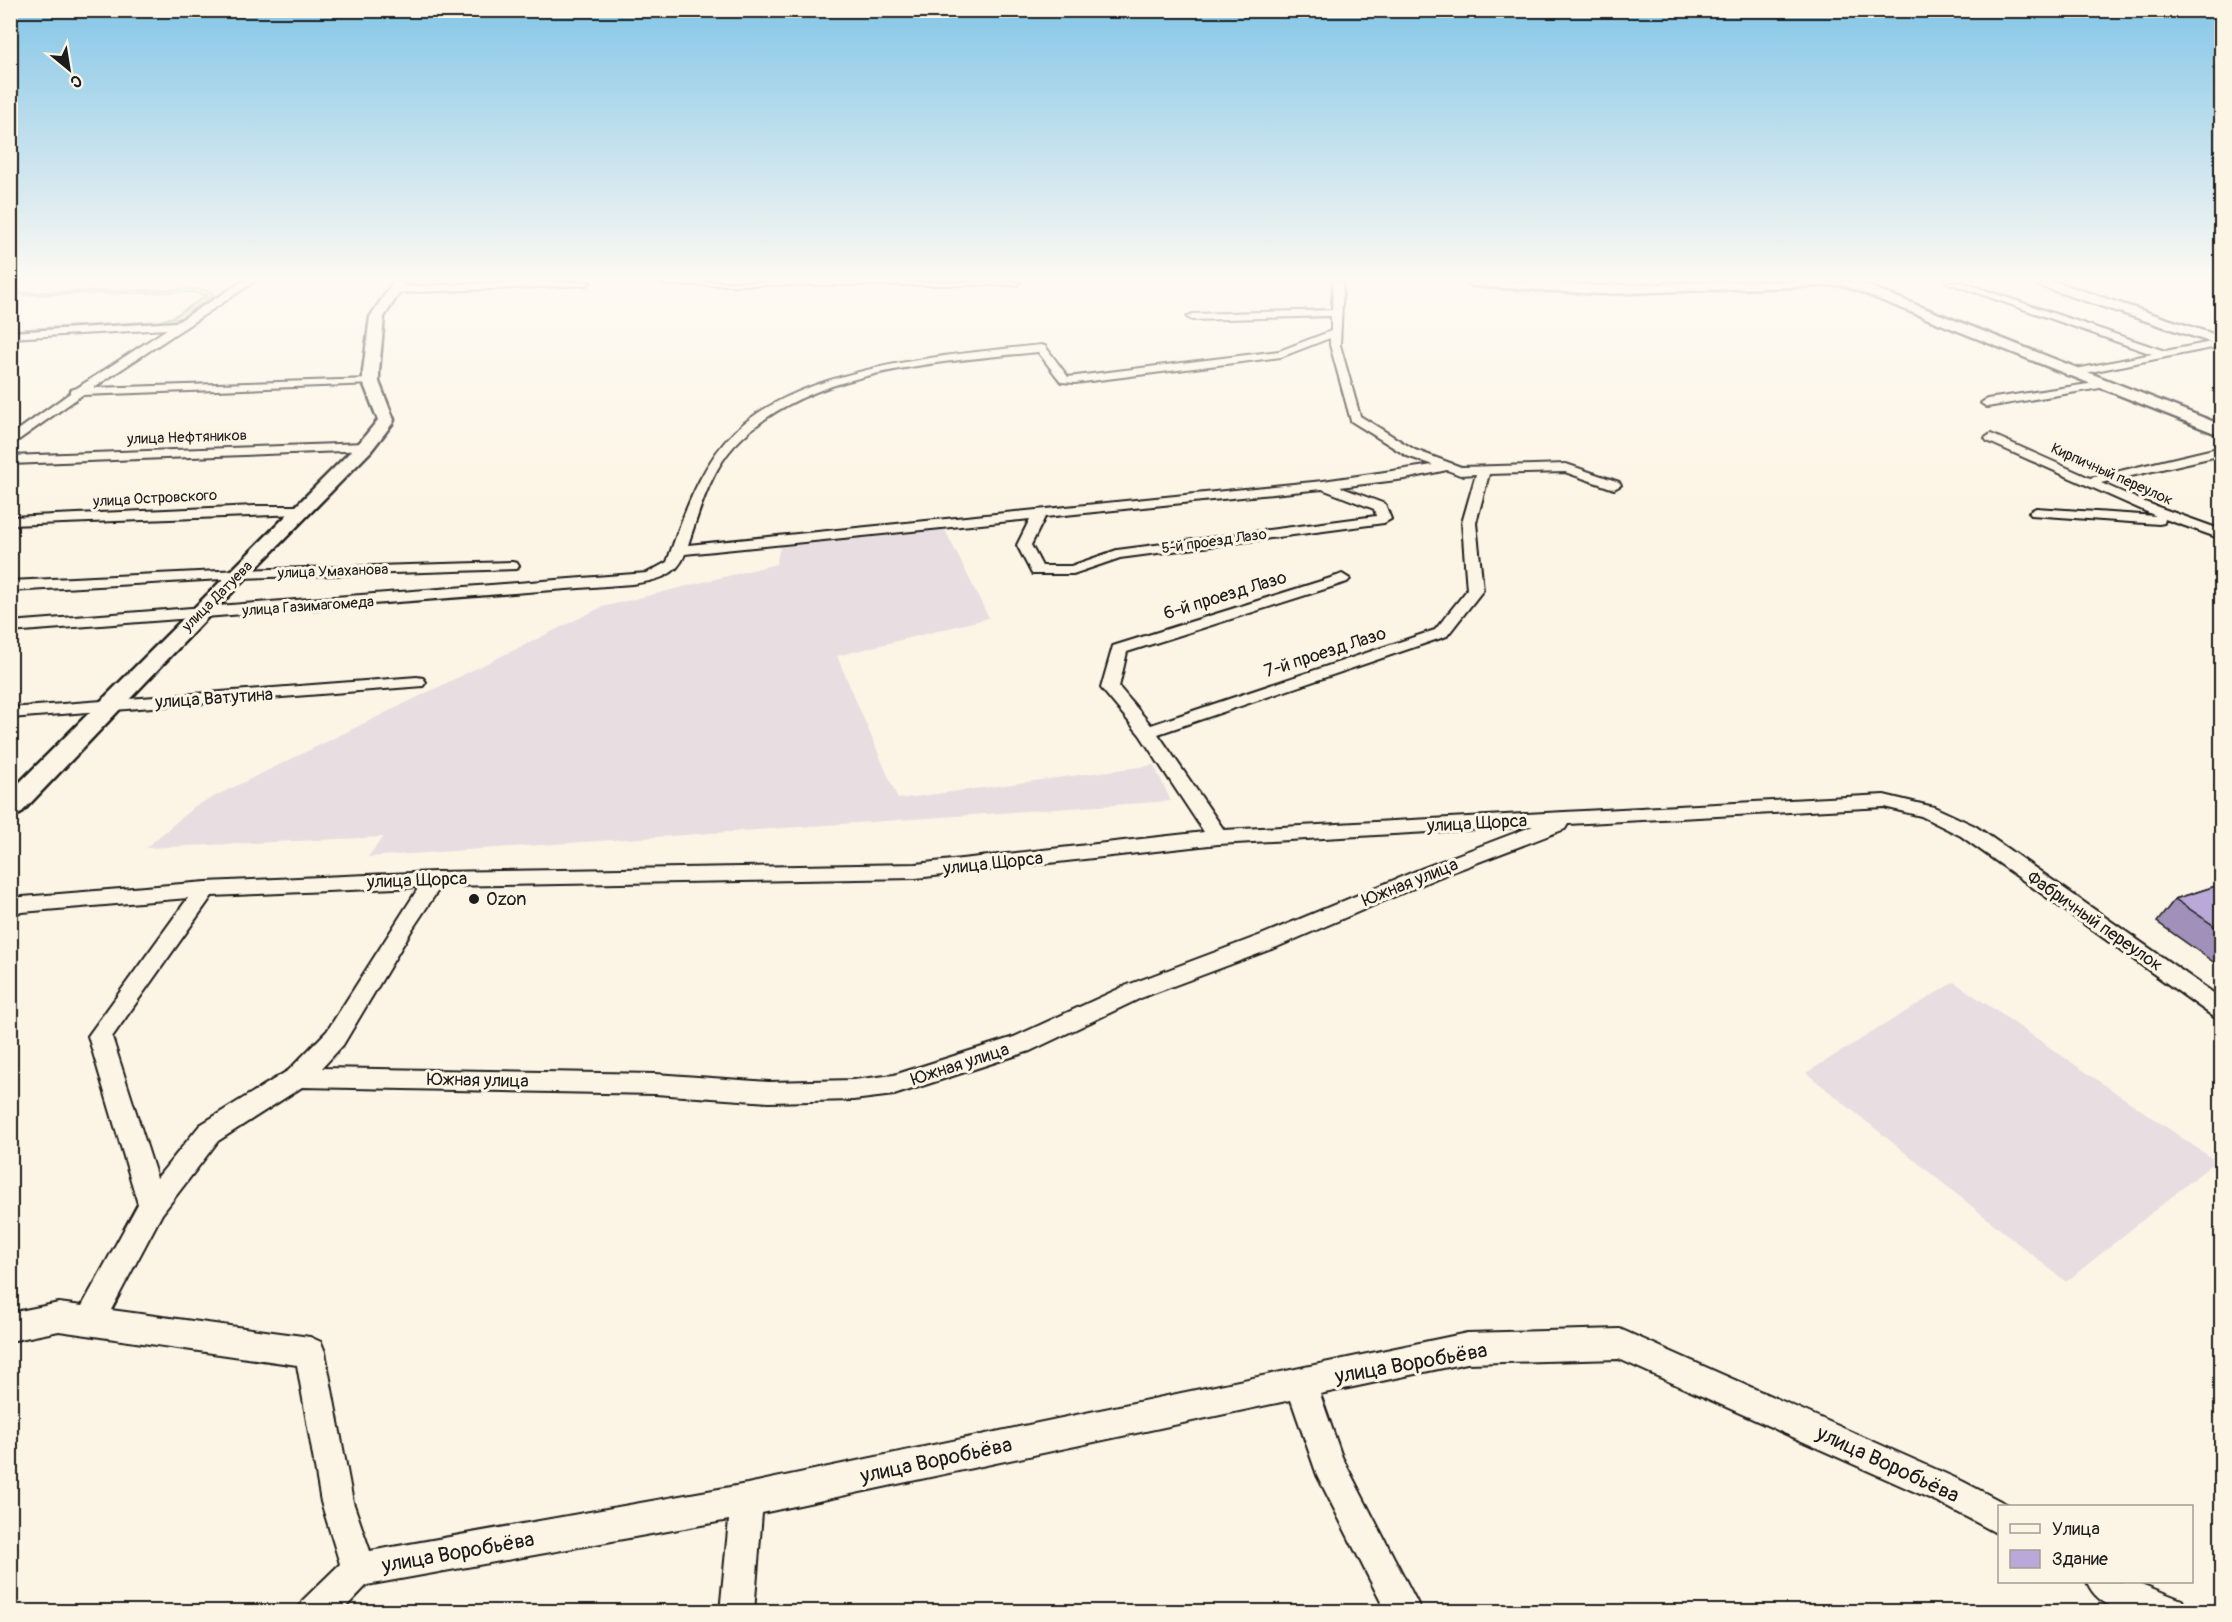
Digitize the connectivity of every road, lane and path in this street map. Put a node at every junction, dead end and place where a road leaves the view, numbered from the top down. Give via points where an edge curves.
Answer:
1 (128, 358) edge
2 (373, 358) edge
3 (961, 358) edge
4 (1048, 358) edge
5 (1253, 358) edge
6 (1338, 358) edge
7 (2032, 358) edge
8 (2145, 358) edge
9 (2070, 373) junction
10 (371, 376) junction
11 (2102, 385) junction
12 (75, 392) junction
13 (1987, 403) dead end
14 (2222, 431) edge
15 (1991, 438) dead end
16 (10, 441) edge
17 (365, 447) junction
18 (2222, 451) edge
19 (10, 460) edge
20 (1445, 467) junction
21 (1483, 471) junction
22 (2088, 482) junction
23 (1323, 485) junction
24 (1614, 485) dead end
25 (301, 510) junction
26 (2036, 512) dead end
27 (1040, 513) junction
28 (10, 521) edge
29 (2183, 522) junction
30 (2222, 524) edge
31 (2222, 535) edge
32 (680, 550) junction
33 (512, 566) dead end
34 (240, 574) junction
35 (1342, 579) dead end
36 (10, 586) edge
37 (198, 614) junction
38 (10, 627) edge
39 (417, 682) dead end
40 (109, 706) junction
41 (10, 713) edge
42 (1147, 732) junction
43 (10, 808) edge
44 (1578, 817) junction
45 (1968, 831) joint
46 (1218, 837) junction
47 (435, 879) junction
48 (206, 889) junction
49 (10, 906) edge
50 (2222, 1011) edge
51 (298, 1077) junction
52 (152, 1205) junction
53 (90, 1321) junction
54 (10, 1327) edge
55 (1301, 1383) junction
56 (747, 1500) junction
57 (1998, 1518) edge
58 (359, 1570) junction
59 (2107, 1583) edge
60 (315, 1611) edge
61 (737, 1611) edge
62 (1405, 1611) edge
63 (2170, 1611) edge

1 - 12 street
2 - 10 main road
3 - 32 street, улица Газимагомеда via 859,376 768,409 732,441 714,466
4 - 5 street, улица Газимагомеда via 1065,380
6 - 20 street via 1355,418 1411,453
7 - 9 main road
8 - 9 street
9 - 11 main road
10 - 12 street
10 - 17 main road, улица Датуева via 386,420
11 - 13 street
11 - 14 main road
12 - 16 street
15 - 22 street, Кирпичный переулок
17 - 19 street, улица Нефтяников
17 - 25 main road, улица Датуева
18 - 22 street
20 - 21 street
20 - 23 street
21 - 24 street via 1566,468
21 - 42 street, 7-й проезд Лазо via 1470,523 1474,590 1441,633
22 - 29 street, Кирпичный переулок
23 - 27 street
23 - 27 street, 5-й проезд Лазо via 1380,507 1384,519 1117,554 1073,570 1037,571 1024,546
25 - 28 street, улица Островского
25 - 34 main road, улица Датуева
26 - 29 street
27 - 32 street
29 - 30 street
29 - 31 street, Кирпичный переулок
32 - 37 street, улица Газимагомеда via 665,572 605,582
33 - 34 street, улица Умаханова
34 - 36 street, улица Умаханова
34 - 37 main road, улица Датуева
35 - 42 street, 6-й проезд Лазо via 1119,649 1110,688
37 - 38 street, улица Газимагомеда
37 - 40 main road, улица Датуева
39 - 40 street, улица Ватутина
40 - 41 street, улица Ватутина
40 - 43 main road, улица Датуева
42 - 46 street
44 - 45 street, улица Щорса via 1884,801 1927,811
44 - 46 street, улица Щорса
44 - 51 street, Южная улица via 1143,988 1022,1044 894,1085 769,1092 655,1084
45 - 50 street, Фабричный переулок
46 - 47 street, улица Щорса via 916,871
47 - 48 street, улица Щорса
47 - 51 street via 335,1038
48 - 49 street, улица Щорса
48 - 52 street via 100,1036
51 - 52 street via 209,1133
52 - 53 street
53 - 54 street, улица Воробьёва via 59,1317
53 - 58 street, улица Воробьёва via 310,1352 337,1502
55 - 56 street, улица Воробьёва
55 - 57 street, улица Воробьёва via 1467,1348 1620,1344 1951,1492
55 - 62 street via 1329,1464
56 - 58 street, улица Воробьёва
56 - 61 street
58 - 60 street
59 - 63 street via 2129,1597

